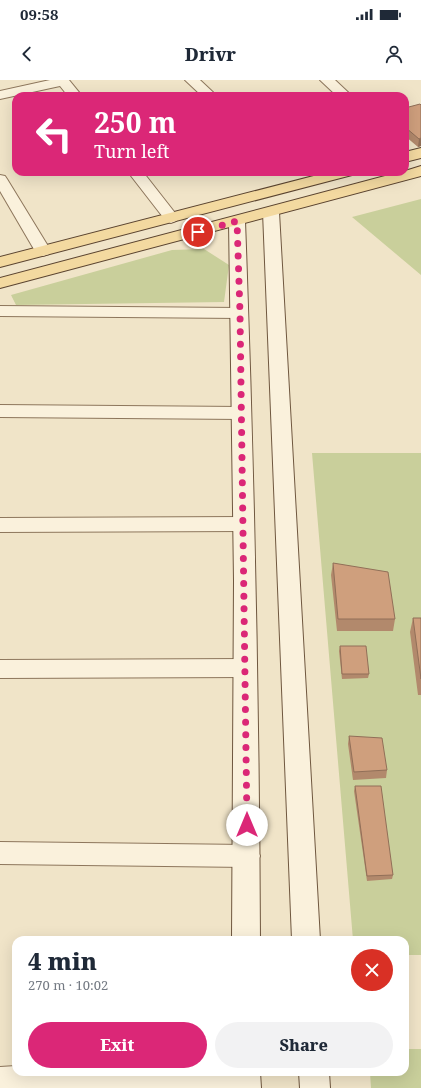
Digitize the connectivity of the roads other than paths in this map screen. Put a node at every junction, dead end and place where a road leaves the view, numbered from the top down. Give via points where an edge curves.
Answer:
1 (62, 80) edge
2 (192, 80) edge
3 (326, 80) edge
4 (12, 92) edge
5 (12, 92) edge
6 (72, 92) edge
7 (206, 92) edge
8 (340, 92) edge
9 (0, 95) edge
10 (421, 171) edge
11 (409, 174) edge
12 (138, 176) edge
13 (332, 176) edge
14 (403, 176) edge
15 (0, 180) edge
16 (271, 212) junction
17 (171, 218) junction
18 (237, 221) junction
19 (43, 251) junction
20 (0, 262) edge
21 (0, 284) edge
22 (0, 311) edge
23 (240, 313) junction
24 (0, 411) edge
25 (241, 413) junction
26 (243, 524) junction
27 (0, 525) edge
28 (246, 668) junction
29 (0, 669) edge
30 (0, 853) edge
31 (247, 856) junction
32 (246, 936) edge
33 (306, 936) edge
34 (314, 1076) edge
35 (246, 1078) edge
36 (0, 1081) edge
37 (315, 1088) edge

1 - 5 street
1 - 6 street
2 - 7 street
3 - 8 street
4 - 9 street
10 - 11 main road
12 - 17 street
13 - 17 main road
14 - 16 main road
15 - 19 street
16 - 18 main road
16 - 33 main road
17 - 19 main road
18 - 21 main road
18 - 23 main road
19 - 20 main road
22 - 23 street
23 - 25 main road
24 - 25 street
25 - 26 main road
26 - 27 street
26 - 28 main road
28 - 29 street
28 - 31 main road
30 - 31 street
31 - 32 main road
34 - 37 main road
35 - 36 street

